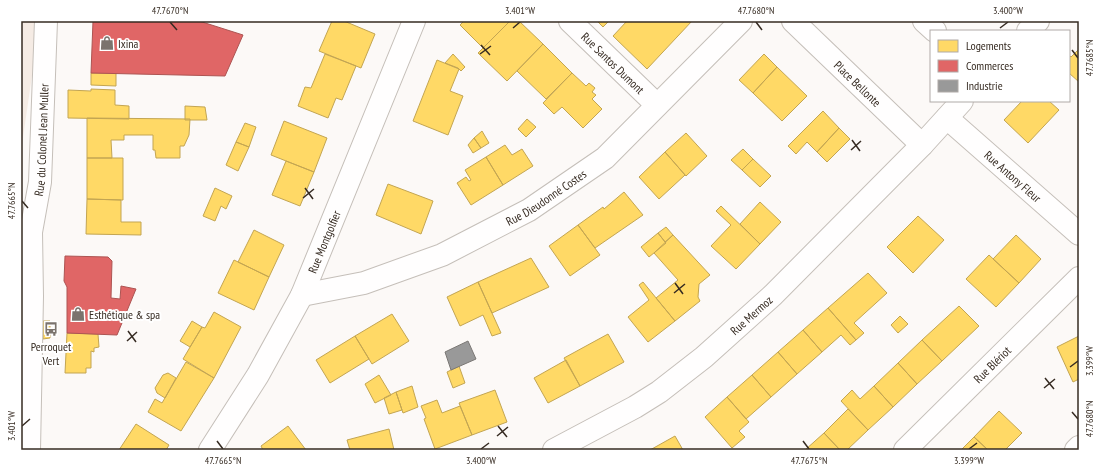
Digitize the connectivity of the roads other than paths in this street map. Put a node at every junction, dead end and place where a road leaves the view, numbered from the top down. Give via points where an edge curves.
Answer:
1 (46, 21) edge
2 (414, 21) edge
3 (570, 21) edge
4 (740, 21) edge
5 (794, 21) edge
6 (924, 21) edge
7 (1038, 21) edge
8 (934, 30) edge
9 (1029, 30) edge
10 (961, 102) edge
11 (657, 105) junction
12 (947, 118) junction
13 (922, 145) junction
14 (1079, 234) edge
15 (1079, 278) edge
16 (302, 294) junction
17 (1079, 446) edge
18 (29, 450) edge
19 (210, 450) edge
20 (554, 450) edge
21 (905, 450) edge
22 (1076, 450) edge

1 - 18 street, Rue du Colonel Jean Muller via 40,182 31,232
2 - 16 street, Rue Montgolfier
3 - 11 street, Rue Santos Dumont
4 - 11 street, Rue Dieudonné Costes
5 - 13 street, Place Bellonte
6 - 8 street
7 - 9 street
10 - 12 street
11 - 16 street, Rue Dieudonné Costes via 605,158 529,210 442,255 364,282
12 - 13 street
12 - 14 street, Rue Antony Fleur
13 - 20 street, Rue Mermoz via 773,295 704,357 635,407
15 - 21 street, Rue Blériot
16 - 19 street, Rue Montgolfier via 258,375
17 - 22 street

